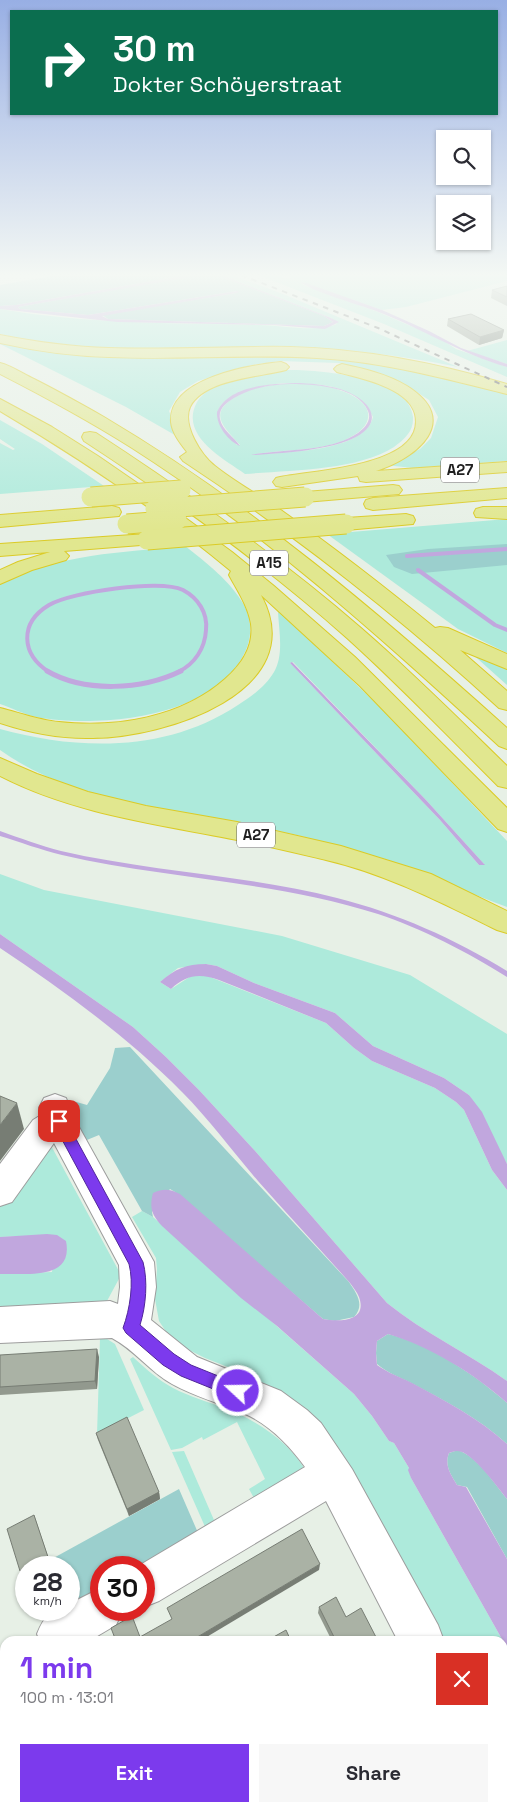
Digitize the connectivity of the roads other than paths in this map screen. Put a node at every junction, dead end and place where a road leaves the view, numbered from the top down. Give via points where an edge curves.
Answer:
1 (15, 360) edge
2 (385, 360) edge
3 (0, 368) edge
4 (0, 385) edge
5 (507, 389) edge
6 (0, 404) edge
7 (101, 404) dead end
8 (0, 413) edge
9 (43, 429) junction
10 (172, 446) dead end
11 (507, 466) edge
12 (207, 468) junction
13 (507, 481) edge
14 (282, 482) junction
15 (507, 493) edge
16 (0, 504) edge
17 (507, 512) edge
18 (464, 515) dead end
19 (119, 518) junction
20 (424, 518) dead end
21 (0, 521) edge
22 (0, 534) edge
23 (143, 541) junction
24 (0, 550) edge
25 (234, 565) junction
26 (0, 578) edge
27 (416, 622) junction
28 (507, 662) edge
29 (507, 703) edge
30 (0, 715) edge
31 (507, 741) edge
32 (0, 766) edge
33 (507, 780) edge
34 (507, 823) edge
35 (507, 923) edge
36 (0, 1191) edge
37 (0, 1325) edge
38 (131, 1328) junction
39 (333, 1474) junction
40 (155, 1579) edge
41 (90, 1616) edge
42 (59, 1634) dead end
43 (419, 1636) edge

1 - 7 highway
2 - 5 highway via 435,369
3 - 31 highway, A15 via 72,406 152,455 289,551 413,654
4 - 33 highway, A15 via 132,464 260,556 388,664
6 - 9 highway, A15
8 - 9 highway
9 - 25 highway, A15 via 126,484
10 - 12 highway, A15
11 - 14 highway, A27
12 - 14 highway, A15 via 180,428 180,411 186,400 198,390 235,374 300,366 347,370 397,387 417,402 422,410 426,424 421,436 396,457 356,470
12 - 27 highway, A15 via 286,521
13 - 19 highway, A27, bridge via 305,497
14 - 16 highway, A27, bridge
15 - 19 highway, A27, bridge via 322,508
17 - 18 highway
19 - 21 highway, A27
19 - 22 highway, A27
20 - 23 highway, bridge
23 - 24 highway
23 - 26 highway via 64,554
25 - 30 highway, A15 via 258,610 261,643 251,666 239,680 210,702 153,724 116,730 63,730
25 - 34 highway, A15 via 347,662
27 - 28 highway
27 - 29 highway, A15
32 - 35 highway, A27 via 28,780 82,799 332,852 421,881
36 - 38 street via 57,1114 136,1262 139,1274
37 - 38 street via 110,1319
38 - 39 street via 186,1371 238,1391 294,1423 322,1455
39 - 40 street
39 - 43 street
41 - 42 street

